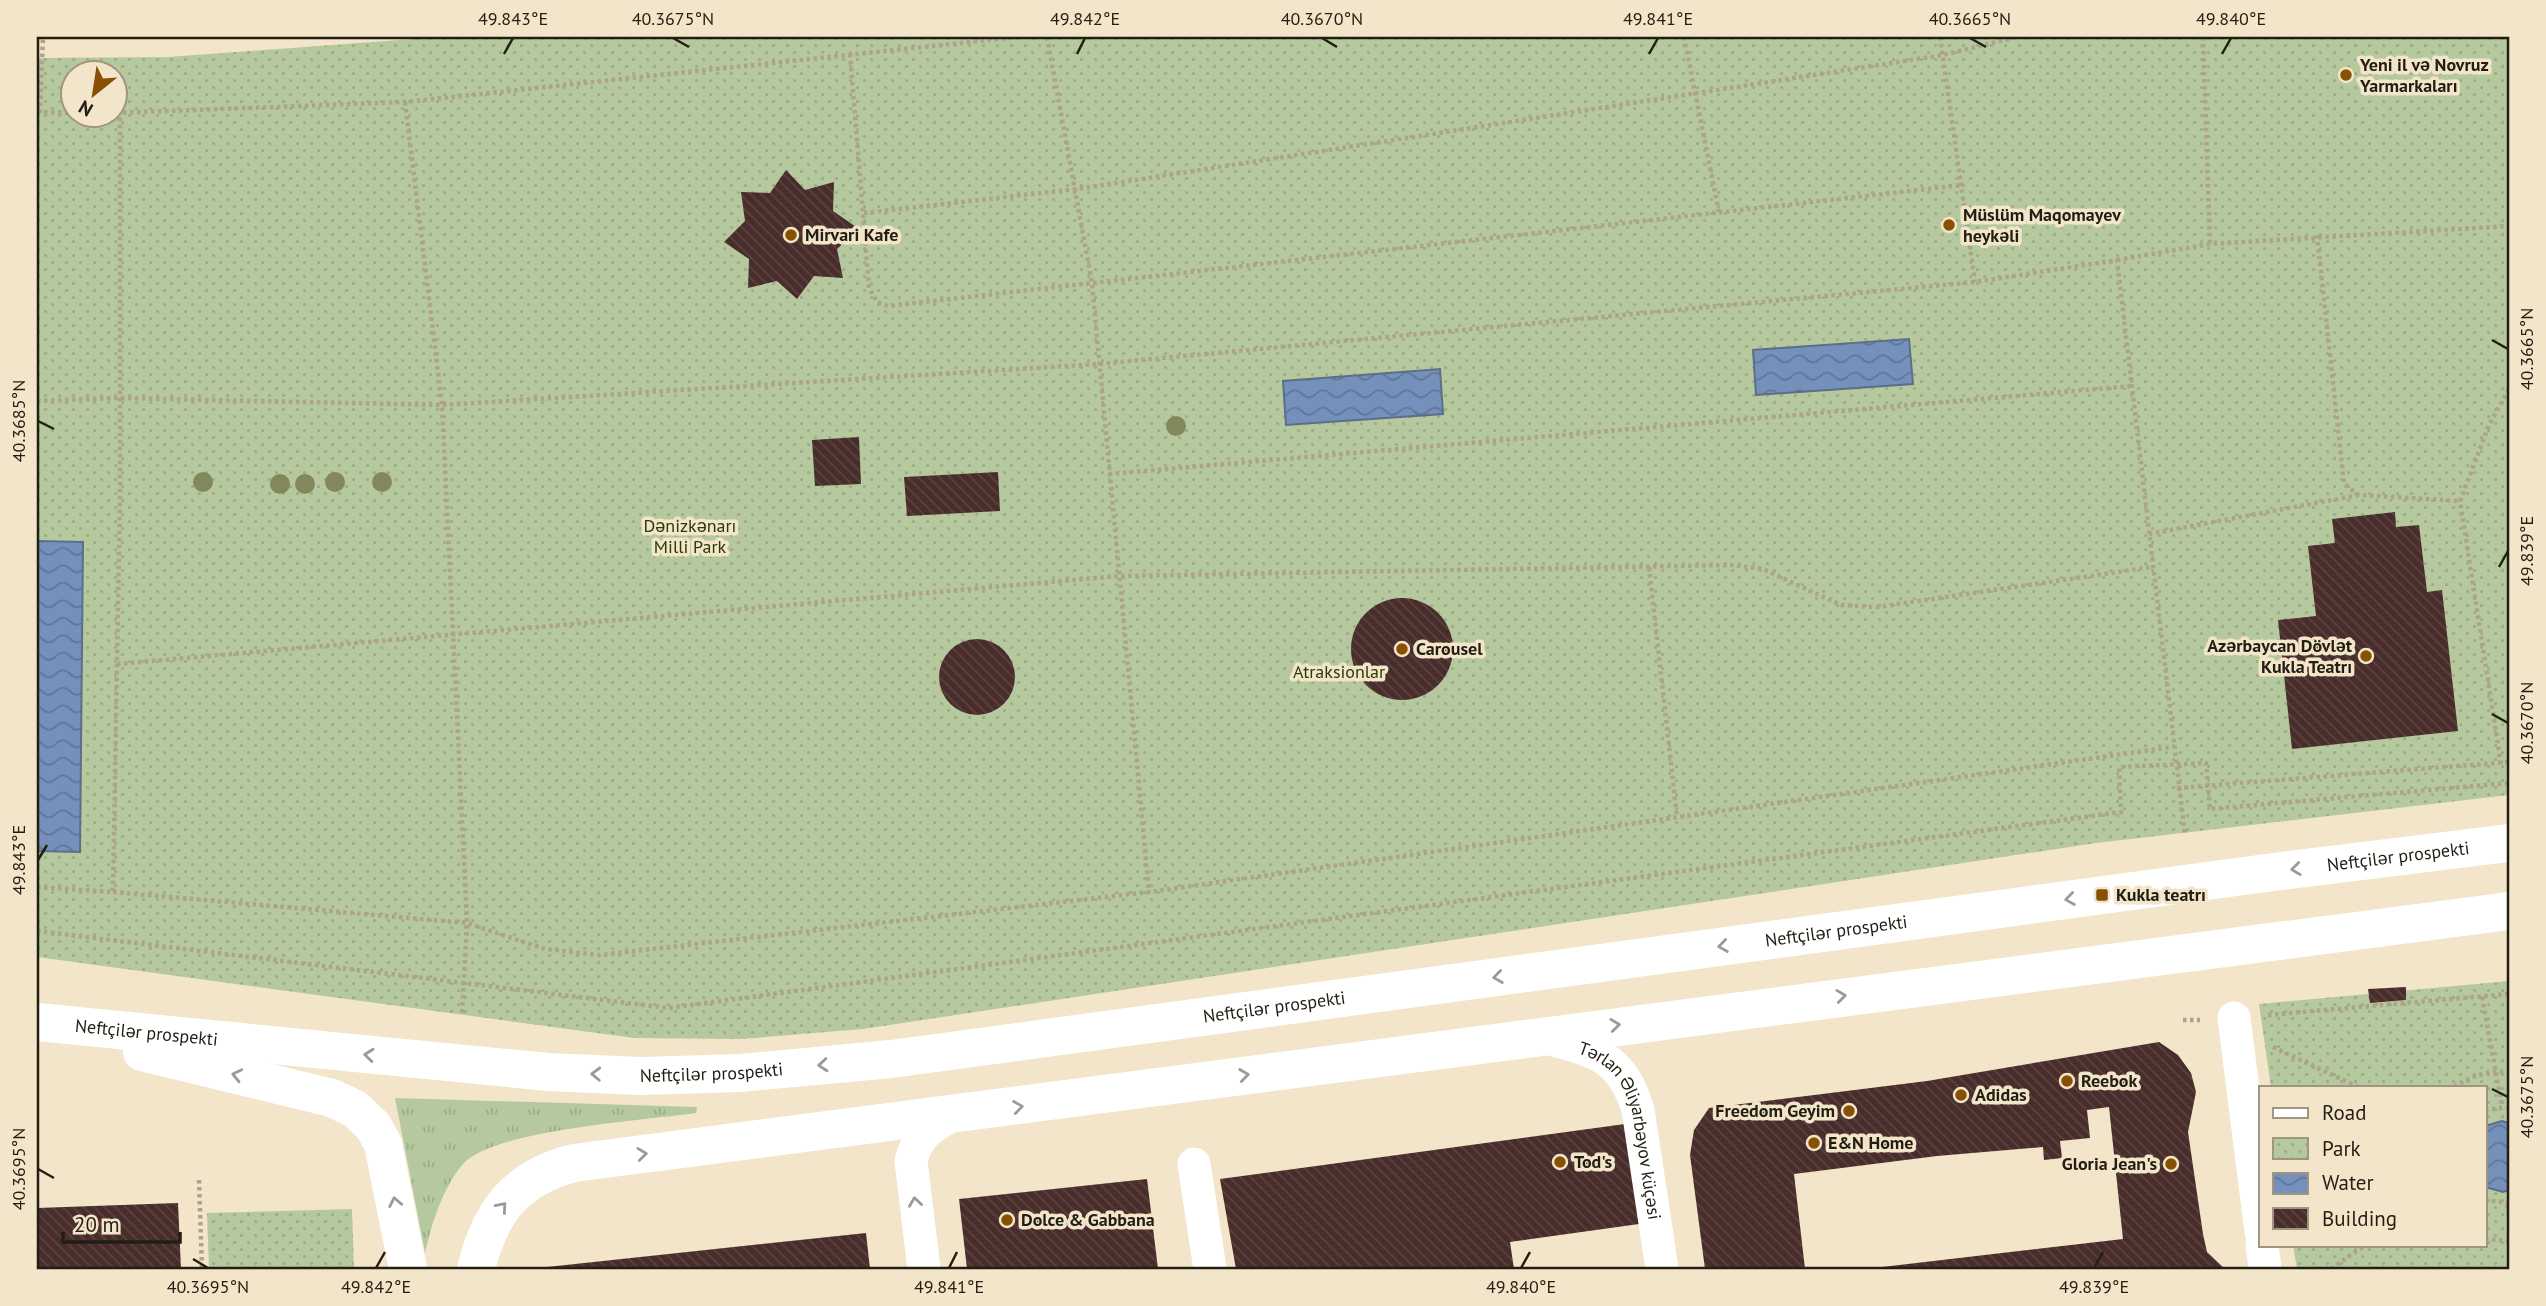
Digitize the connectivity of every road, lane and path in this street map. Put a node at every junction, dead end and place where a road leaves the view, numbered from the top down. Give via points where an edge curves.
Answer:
1 (43, 37) edge
2 (1017, 37) edge
3 (1047, 37) edge
4 (1684, 37) edge
5 (1940, 37) edge
6 (2017, 37) edge
7 (2203, 37) edge
8 (850, 54) junction
9 (1943, 55) junction
10 (1696, 94) junction
11 (405, 102) junction
12 (39, 113) edge
13 (60, 113) edge
14 (130, 113) edge
15 (118, 130) edge
16 (1963, 185) junction
17 (1077, 189) junction
18 (1719, 212) junction
19 (864, 213) junction
20 (2509, 226) edge
21 (2316, 235) junction
22 (2210, 244) junction
23 (2118, 260) junction
24 (1975, 282) junction
25 (1092, 283) junction
26 (1098, 364) junction
27 (2132, 386) junction
28 (2509, 389) edge
29 (120, 398) junction
30 (37, 401) edge
31 (442, 405) junction
32 (1109, 474) junction
33 (2360, 495) junction
34 (2460, 501) junction
35 (2149, 534) junction
36 (1648, 567) junction
37 (2152, 567) junction
38 (1119, 576) junction
39 (453, 635) junction
40 (117, 664) junction
41 (2172, 747) junction
42 (2509, 762) edge
43 (2175, 764) junction
44 (2501, 764) junction
45 (2509, 783) edge
46 (2208, 786) junction
47 (2178, 788) junction
48 (1677, 817) junction
49 (2185, 835) dead end
50 (2509, 844) edge
51 (37, 887) edge
52 (113, 892) junction
53 (1149, 892) junction
54 (2509, 911) edge
55 (467, 923) junction
56 (37, 931) edge
57 (464, 983) junction
58 (2509, 994) edge
59 (2482, 997) junction
60 (462, 1016) dead end
61 (37, 1022) edge
62 (2235, 1024) junction
63 (37, 1027) edge
64 (1534, 1035) junction
65 (2495, 1070) junction
66 (2509, 1072) edge
67 (2356, 1086) edge
68 (2456, 1086) edge
69 (2502, 1106) junction
70 (2509, 1107) edge
71 (2486, 1110) edge
72 (951, 1116) junction
73 (1194, 1164) dead end
74 (199, 1180) dead end
75 (2486, 1200) edge
76 (2508, 1203) edge
77 (2509, 1214) edge
78 (2259, 1216) edge
79 (2486, 1239) edge
80 (2509, 1241) edge
81 (2262, 1246) edge
82 (2364, 1246) edge
83 (202, 1269) edge
84 (408, 1269) edge
85 (476, 1269) edge
86 (924, 1269) edge
87 (1210, 1269) edge
88 (1662, 1269) edge
89 (2265, 1269) edge
90 (2331, 1269) edge

1 - 12 path
2 - 8 path
3 - 17 path
4 - 10 path
5 - 9 path
6 - 9 path
7 - 22 path
8 - 11 path
8 - 19 path
9 - 10 path
9 - 16 path
10 - 17 path
10 - 18 path
11 - 14 path
11 - 31 path
12 - 13 path
15 - 29 path
16 - 18 path
16 - 24 path
17 - 19 path
17 - 25 path
18 - 25 path
19 - 25 path via 869,288 877,302 888,306
20 - 21 path
21 - 22 path
21 - 33 path via 2344,484
22 - 23 path
23 - 24 path
23 - 27 path
24 - 26 path
25 - 26 path
26 - 31 path
26 - 32 path
27 - 32 path
27 - 35 path
28 - 34 path via 2489,425
29 - 30 path
29 - 31 path
29 - 40 path
31 - 39 path
32 - 38 path
33 - 34 path
33 - 35 path
34 - 44 path
35 - 37 path
36 - 37 path via 1763,569 1841,605 1877,607
36 - 38 path
36 - 48 path
37 - 41 path
38 - 39 path
38 - 53 path
39 - 40 path
39 - 55 path
40 - 52 path
41 - 43 path
41 - 48 path
42 - 44 path
43 - 46 path via 2206,762
43 - 47 path
43 - 57 path via 2119,766 2121,812 669,1008
44 - 46 path
45 - 46 path via 2210,809
46 - 47 path
47 - 49 path
48 - 53 path
50 -> 61 highway, Neftçilər prospekti via 891,1059 740,1073 640,1076 548,1072
51 - 52 path
52 - 55 path
53 - 55 path via 600,955 545,949
64 -> 54 highway
55 - 57 path
56 - 57 path
57 - 60 path
58 - 59 path
59 - 62 path
59 - 65 path
62 - 67 path
62 - 78 street
84 -> 63 highway via 383,1143 355,1110 305,1090
72 -> 64 highway
64 - 88 street, Tərlan Əliyarbəyov küçəsi via 1593,1050 1615,1064 1630,1084
65 - 66 path
65 - 68 path
65 - 69 path
69 - 70 path
69 - 71 path
85 -> 72 highway via 493,1217 512,1195 551,1169
86 -> 72 street via 911,1161 926,1129
73 - 87 street
74 - 83 path
75 - 76 path
76 - 77 path
79 - 80 path
81 - 89 street
82 - 90 path

